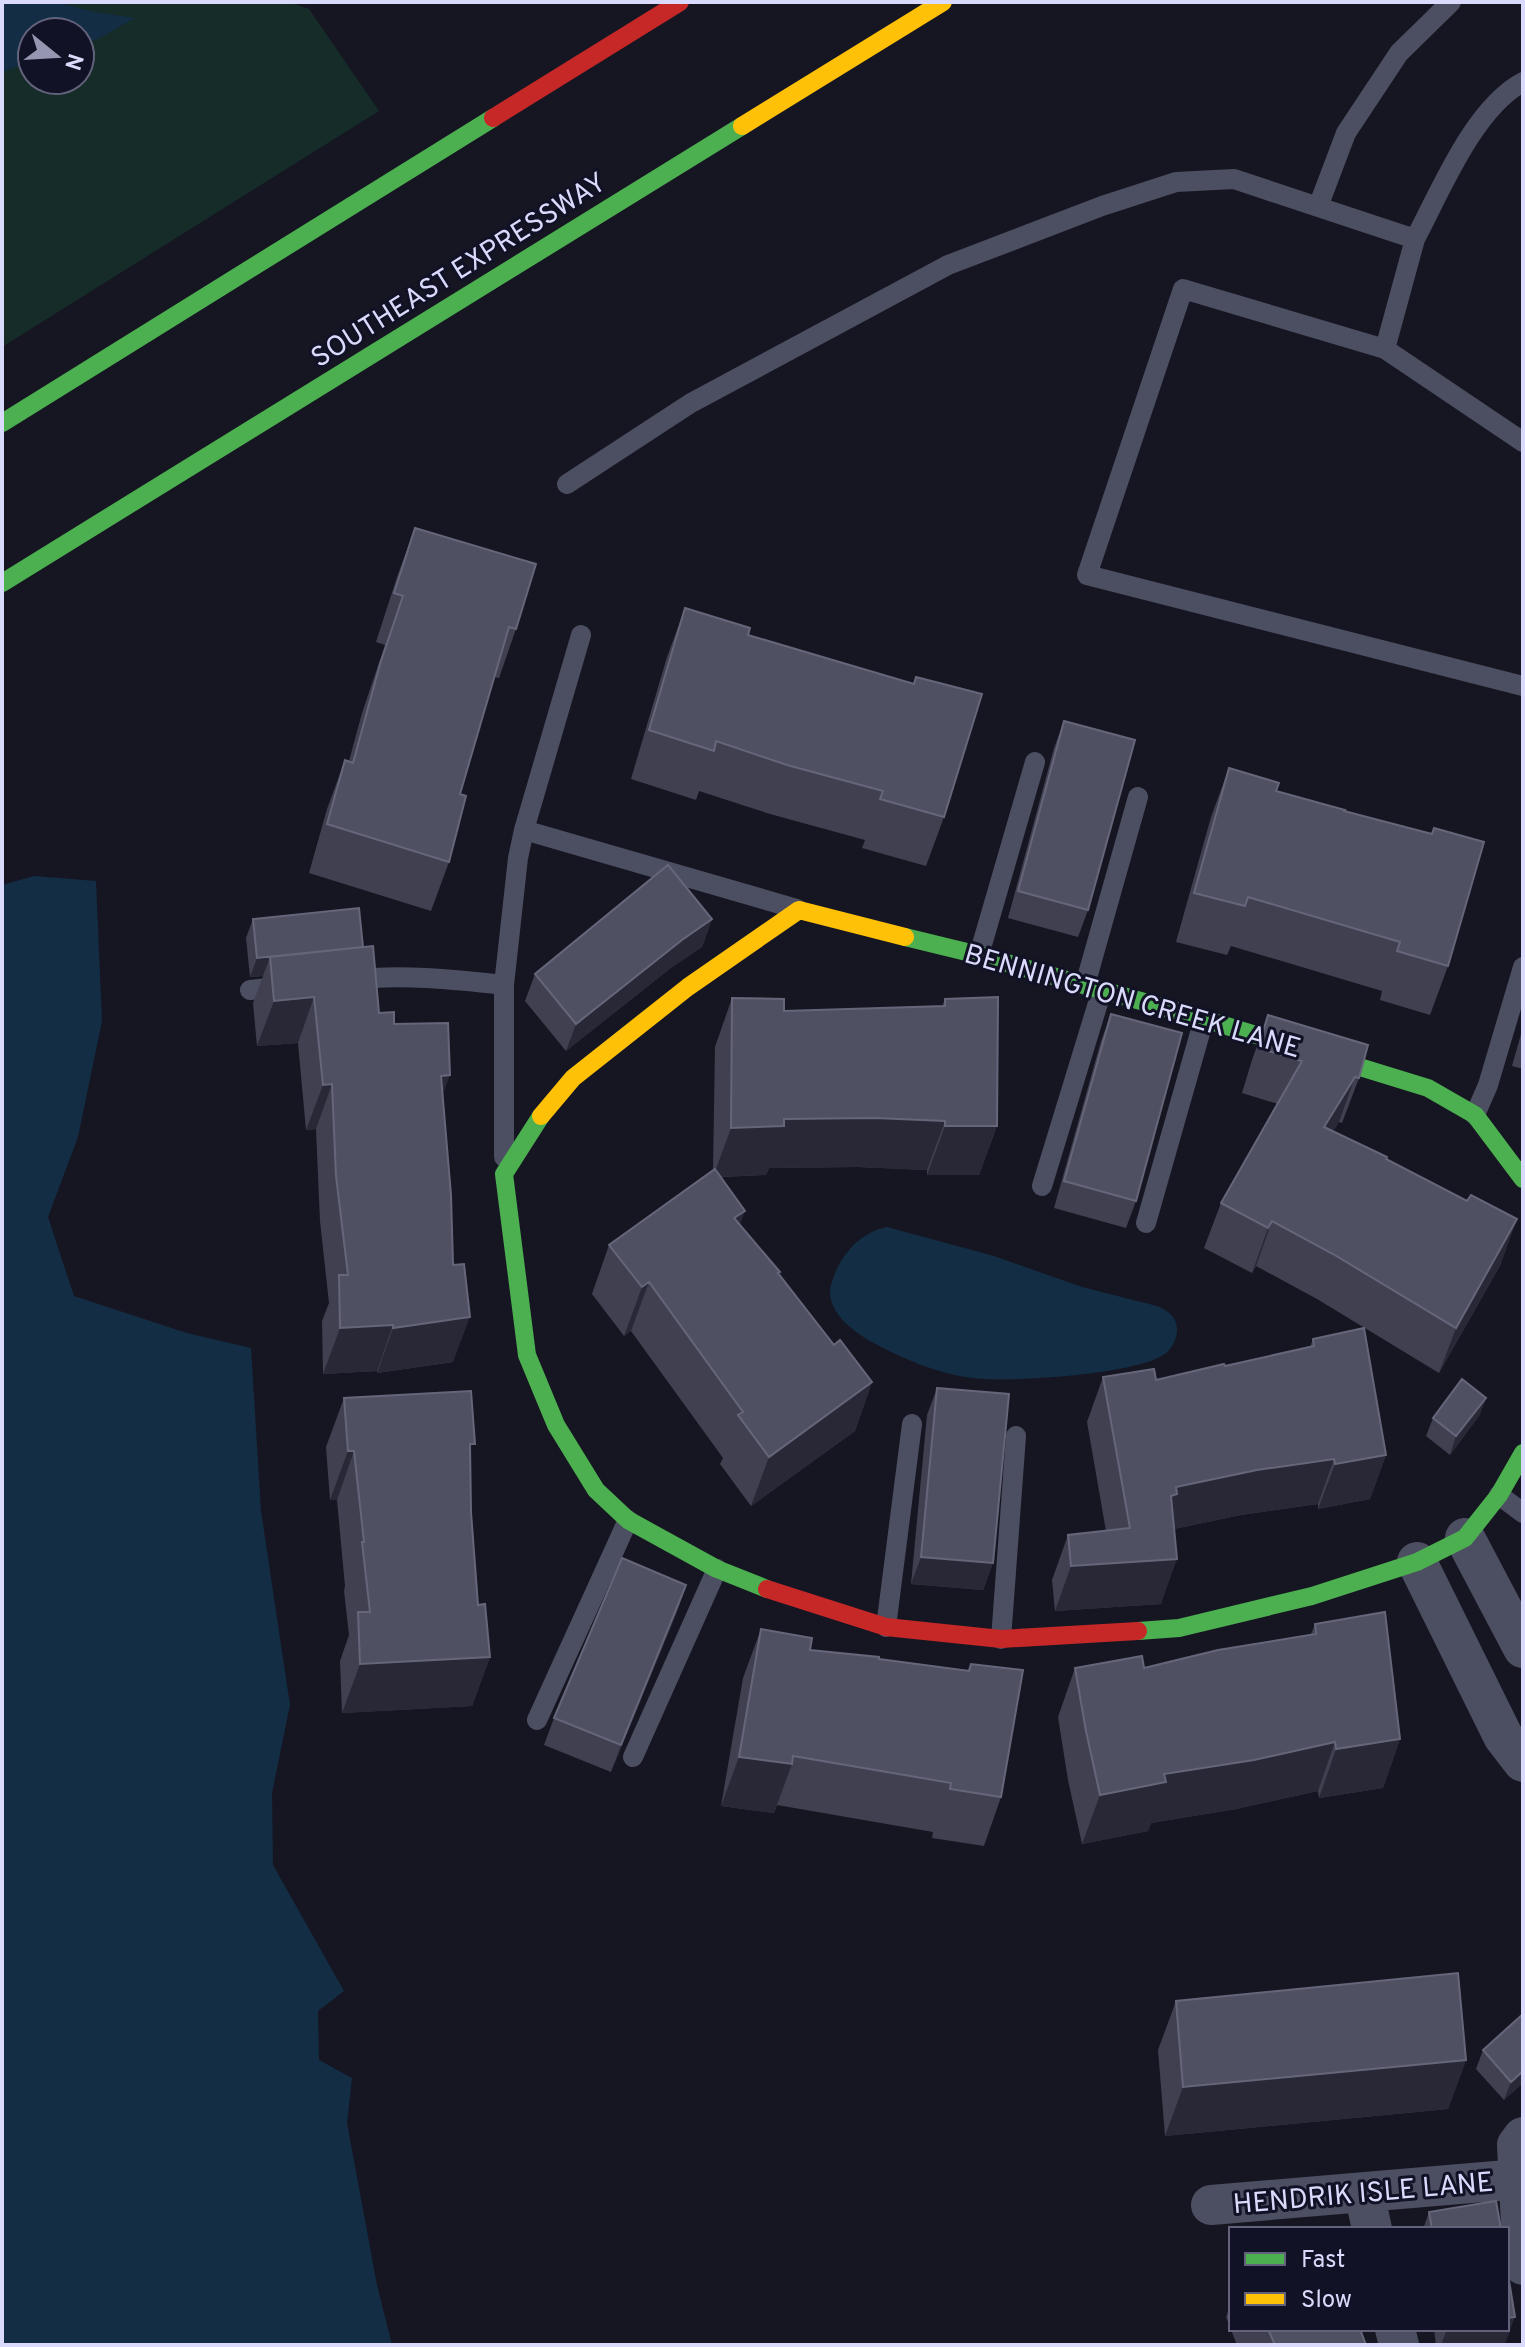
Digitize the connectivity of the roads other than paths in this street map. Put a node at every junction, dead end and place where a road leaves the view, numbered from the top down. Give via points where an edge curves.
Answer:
1 (680, 2) edge
2 (943, 2) edge
3 (1451, 2) edge
4 (552, 60) dead end
5 (1523, 82) edge
6 (445, 147) junction
7 (1318, 207) junction
8 (1415, 239) junction
9 (1385, 349) junction
10 (2, 423) edge
11 (1523, 442) edge
12 (567, 484) dead end
13 (2, 583) edge
14 (581, 635) dead end
15 (1523, 686) edge
16 (1035, 762) dead end
17 (1138, 797) dead end
18 (524, 830) junction
19 (799, 910) junction
20 (979, 955) junction
21 (1523, 967) edge
22 (504, 985) junction
23 (1094, 988) junction
24 (250, 990) dead end
25 (1204, 1019) junction
26 (1475, 1115) junction
27 (504, 1174) junction
28 (1523, 1179) edge
29 (1042, 1186) dead end
30 (1146, 1223) dead end
31 (912, 1424) dead end
32 (1016, 1436) dead end
33 (1523, 1453) edge
34 (1499, 1495) junction
35 (1523, 1513) edge
36 (628, 1520) junction
37 (1465, 1538) junction
38 (1417, 1562) junction
39 (717, 1569) junction
40 (886, 1627) junction
41 (1001, 1639) junction
42 (1523, 1648) edge
43 (537, 1720) dead end
44 (633, 1757) dead end
45 (1523, 1762) edge
46 (1523, 2137) edge
47 (1519, 2179) junction
48 (1211, 2205) dead end
49 (1368, 2210) edge
50 (1523, 2265) edge

1 - 6 main road
2 - 13 main road, SOUTHEAST EXPRESSWAY
3 - 7 lane via 1399,53 1346,133
4 - 6 main road
5 - 8 lane via 1508,90 1477,124
6 - 10 main road
7 - 8 lane
7 - 12 lane via 1234,179 1176,182 1102,206 948,265 691,403
8 - 9 lane
9 - 11 lane
9 - 15 lane via 1183,289 1087,575
14 - 18 lane
16 - 20 lane
17 - 23 lane
18 - 19 lane, BENNINGTON CREEK LANE
18 - 22 lane
19 - 20 main road, BENNINGTON CREEK LANE
19 - 27 main road via 688,987 573,1078 533,1126
20 - 23 main road, BENNINGTON CREEK LANE
21 - 26 lane
22 - 24 lane via 382,976
22 - 27 lane
23 - 25 main road, BENNINGTON CREEK LANE
23 - 29 lane
25 - 26 main road, BENNINGTON CREEK LANE via 1428,1088
25 - 30 lane
26 - 28 main road, BENNINGTON CREEK LANE
27 - 36 main road via 527,1355 556,1425 596,1490
31 - 40 lane
32 - 41 lane
33 - 34 main road
34 - 35 lane
34 - 37 main road
36 - 39 main road
36 - 43 lane
37 - 38 main road
37 - 42 street
38 - 41 main road via 1312,1596 1179,1628
38 - 45 street via 1503,1736
39 - 40 main road
39 - 44 lane
40 - 41 main road
46 - 47 street, HENDRIK ISLE LANE via 1517,2145
47 - 49 street, HENDRIK ISLE LANE
47 - 50 street
48 - 49 street, HENDRIK ISLE LANE

